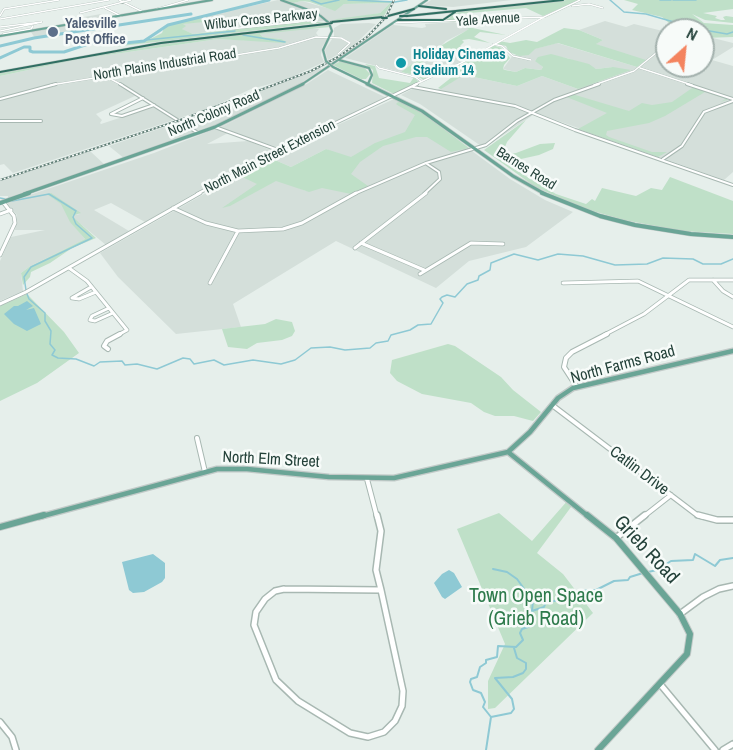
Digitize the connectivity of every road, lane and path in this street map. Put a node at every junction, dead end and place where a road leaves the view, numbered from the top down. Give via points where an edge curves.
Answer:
1 (59, 0) edge
2 (109, 0) edge
3 (119, 0) edge
4 (131, 0) edge
5 (188, 0) edge
6 (212, 0) edge
7 (281, 0) edge
8 (427, 0) edge
9 (551, 0) edge
10 (563, 0) edge
11 (580, 0) edge
12 (124, 2) junction
13 (96, 3) junction
14 (171, 6) junction
15 (418, 6) junction
16 (104, 7) junction
17 (493, 7) junction
18 (565, 7) junction
19 (603, 8) dead end
20 (414, 9) junction
21 (143, 12) junction
22 (80, 13) dead end
23 (320, 15) junction
24 (409, 15) junction
25 (121, 16) junction
26 (463, 16) dead end
27 (0, 17) edge
28 (382, 17) junction
29 (388, 17) junction
30 (399, 17) junction
31 (544, 17) junction
32 (482, 20) junction
33 (207, 21) dead end
34 (326, 23) joint
35 (331, 23) junction
36 (393, 23) junction
37 (34, 25) joint
38 (0, 27) edge
39 (1, 34) edge
40 (331, 37) junction
41 (492, 44) junction
42 (350, 45) joint
43 (338, 54) dead end
44 (655, 54) edge
45 (339, 60) junction
46 (531, 60) dead end
47 (376, 65) dead end
48 (639, 68) junction
49 (0, 71) edge
50 (102, 75) junction
51 (364, 82) junction
52 (422, 82) junction
53 (413, 87) junction
54 (394, 96) junction
55 (143, 98) junction
56 (0, 99) edge
57 (733, 100) edge
58 (155, 105) junction
59 (532, 112) junction
60 (0, 121) edge
61 (41, 121) dead end
62 (215, 127) junction
63 (199, 134) junction
64 (476, 149) junction
65 (279, 150) junction
66 (663, 160) junction
67 (426, 163) junction
68 (733, 185) edge
69 (2, 202) edge
70 (172, 208) junction
71 (10, 210) junction
72 (0, 214) edge
73 (238, 231) junction
74 (733, 237) edge
75 (361, 243) junction
76 (503, 244) dead end
77 (355, 248) dead end
78 (0, 255) edge
79 (69, 268) junction
80 (424, 271) junction
81 (420, 274) dead end
82 (712, 280) junction
83 (733, 280) edge
84 (210, 283) dead end
85 (563, 283) dead end
86 (92, 287) junction
87 (96, 292) junction
88 (668, 295) junction
89 (733, 297) edge
90 (0, 304) edge
91 (110, 308) junction
92 (113, 313) junction
93 (733, 327) edge
94 (127, 330) joint
95 (108, 349) dead end
96 (733, 351) edge
97 (577, 387) junction
98 (552, 405) junction
99 (197, 438) dead end
100 (508, 452) junction
101 (205, 472) junction
102 (367, 479) junction
103 (672, 495) junction
104 (733, 520) edge
105 (0, 527) edge
106 (616, 538) junction
107 (733, 585) edge
108 (381, 590) junction
109 (680, 614) junction
110 (660, 684) junction
111 (0, 722) edge
112 (733, 744) edge
113 (16, 750) edge
114 (598, 750) edge
115 (715, 750) edge
116 (723, 750) edge

1 - 27 street via 3,10
2 - 13 street
3 - 12 street
4 - 12 street
5 - 14 street
6 - 14 main road
7 - 23 main road
8 - 15 main road, North Colony Road
9 - 17 highway, Wilbur Cross Parkway
10 - 17 highway, Wilbur Cross Parkway
11 - 18 street, Yale Avenue
12 - 16 street
12 - 21 street
13 - 16 street
13 - 27 street
14 - 21 main road
15 - 17 highway
15 - 20 main road, North Colony Road
16 - 22 street
16 - 25 street
17 - 24 highway, Wilbur Cross Parkway
17 - 30 highway via 451,13 443,20
18 - 19 street via 586,4
18 - 31 street, Yale Avenue
20 - 29 highway
20 - 30 main road, North Colony Road
21 - 25 main road
23 - 33 street via 298,22 230,29
23 - 40 main road via 331,27
24 - 30 highway, Wilbur Cross Parkway, bridge
24 - 30 highway via 438,14 445,18
25 - 39 main road
26 - 32 street
28 - 29 highway, Wilbur Cross Parkway, bridge
28 - 35 highway, Wilbur Cross Parkway
28 - 35 highway, Wilbur Cross Parkway
29 - 30 highway, Wilbur Cross Parkway
30 - 36 main road, North Colony Road
31 - 32 street, Yale Avenue
31 - 41 street, North Main Street Extension
32 - 36 street, Yale Avenue
34 - 35 highway, Wilbur Cross Parkway, bridge
34 - 49 highway, Wilbur Cross Parkway via 148,45
36 - 45 main road, North Colony Road
37 - 38 street via 42,22
37 - 39 street via 31,29
40 - 42 street via 344,39
40 - 50 street, North Plains Industrial Road
40 - 51 main road, Barnes Road, bridge via 323,50 326,60
41 - 46 street via 502,46 513,56
41 - 52 street, North Main Street Extension
42 - 43 street
44 - 48 street
45 - 51 main road via 368,67 371,77
45 - 62 main road, North Colony Road via 300,86
47 - 52 street
48 - 57 street
48 - 59 street via 563,96
50 - 55 street
50 - 56 street, North Plains Industrial Road
51 - 54 main road, Barnes Road
52 - 53 street, North Main Street Extension
53 - 54 street, North Main Street Extension
53 - 59 street
54 - 64 main road, Barnes Road
54 - 65 street, North Main Street Extension
55 - 58 street
55 - 58 street via 111,114 122,116
57 - 66 street via 704,112 682,146
58 - 63 street
59 - 64 street
59 - 66 street
60 - 61 street
62 - 63 main road, North Colony Road
62 - 65 street
63 - 69 main road, North Colony Road
64 - 67 street
64 - 74 main road, Barnes Road via 523,183 587,212 652,228
65 - 70 street, North Main Street Extension
66 - 68 street
67 - 73 street via 369,186 302,223 274,230
67 - 75 street via 439,172 436,185
69 - 71 street
70 - 73 street
70 - 79 street, North Main Street Extension
71 - 72 street
71 - 78 street via 15,223
73 - 84 street
75 - 77 street
75 - 80 street
76 - 80 street via 471,243
79 - 86 street
79 - 90 street, North Main Street Extension
80 - 81 street
82 - 83 street
82 - 88 street via 689,280
82 - 89 street
85 - 88 street via 633,280
86 - 87 street
86 - 87 street via 72,298 80,300
87 - 91 street
88 - 93 street
88 - 97 street via 644,314 566,358 564,367
91 - 92 street
91 - 92 street via 90,320
92 - 94 street
94 - 95 street via 107,341 104,346
96 - 97 main road, North Farms Road
97 - 98 main road, North Farms Road
98 - 100 main road, North Farms Road
98 - 103 street, Catlin Drive
99 - 101 street
100 - 102 main road, North Elm Street via 394,478
100 - 106 main road, Grieb Road
101 - 102 main road, North Elm Street via 247,469
101 - 105 main road, North Elm Street
102 - 108 street via 381,531 376,570
103 - 104 street, Catlin Drive via 697,515
103 - 106 street
106 - 109 main road, Grieb Road
107 - 109 street via 703,597
108 - 108 street via 404,691 395,721 384,732 368,737 350,733 298,701 283,687 276,680 254,625 256,612 274,591
109 - 110 main road via 690,634 687,654
110 - 114 main road
110 - 115 street
111 - 113 street
112 - 116 street

